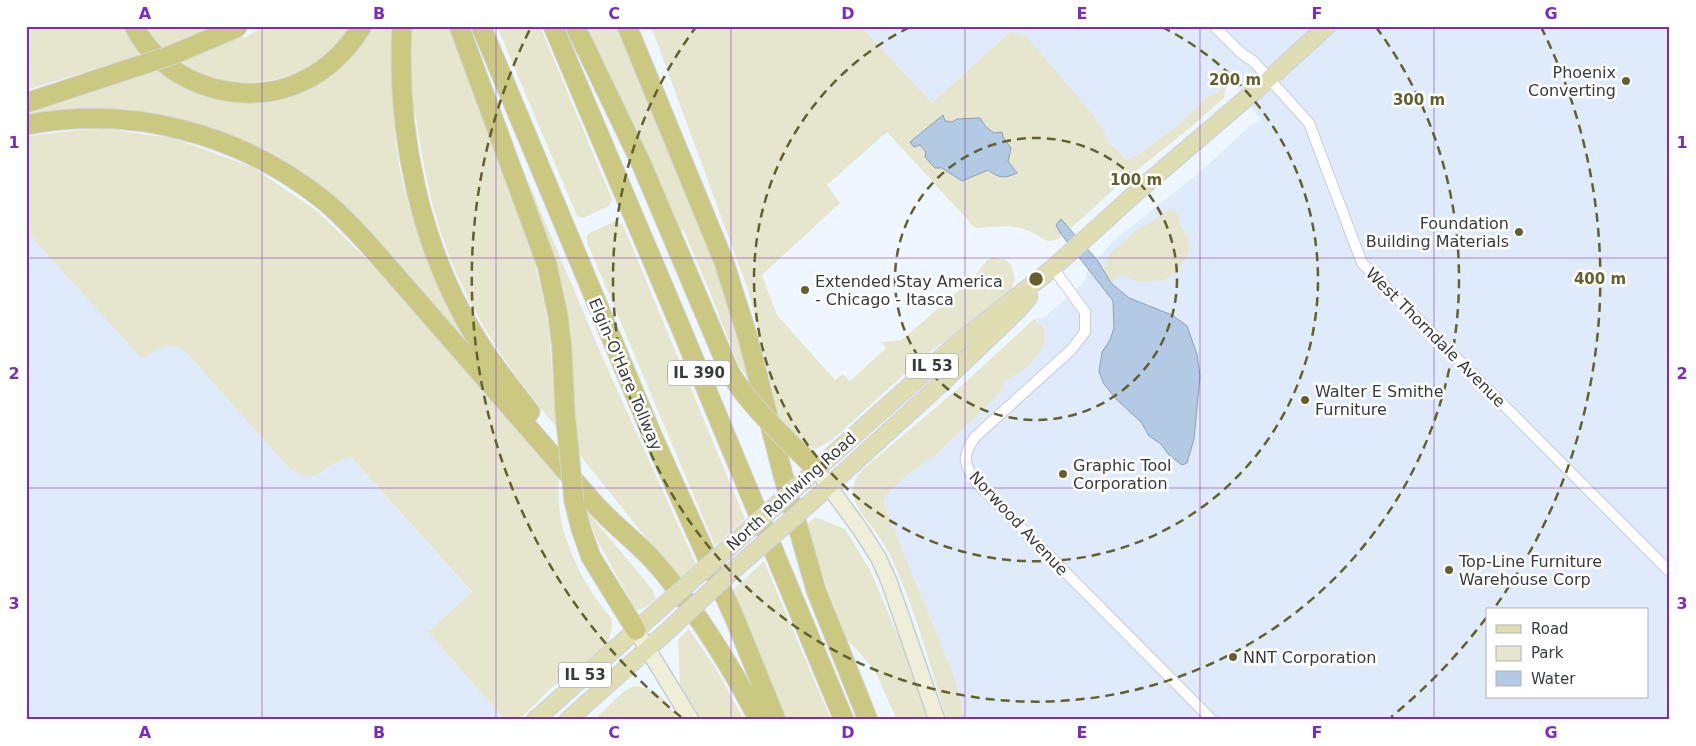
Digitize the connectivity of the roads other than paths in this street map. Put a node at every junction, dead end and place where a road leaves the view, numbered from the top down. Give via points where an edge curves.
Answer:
1 (134, 26) edge
2 (362, 26) edge
3 (402, 26) edge
4 (459, 26) edge
5 (481, 26) edge
6 (553, 26) edge
7 (575, 26) edge
8 (627, 26) edge
9 (639, 26) edge
10 (1214, 26) edge
11 (1327, 26) edge
12 (239, 27) edge
13 (1270, 78) junction
14 (26, 103) edge
15 (26, 125) edge
16 (684, 161) junction
17 (1053, 268) junction
18 (816, 470) junction
19 (830, 486) junction
20 (642, 548) junction
21 (1670, 572) edge
22 (636, 630) junction
23 (648, 649) junction
24 (534, 720) edge
25 (568, 720) edge
26 (691, 720) edge
27 (759, 720) edge
28 (776, 720) edge
29 (844, 720) edge
30 (868, 720) edge
31 (938, 720) edge
32 (1212, 720) edge

1 - 2 highway via 141,40 161,62 186,78 213,89 252,93 290,87 319,72 352,43
3 - 20 highway via 400,54 408,145 418,194 445,277 476,337 497,369
4 - 22 highway, bridge via 547,265 560,333 574,501 581,529 591,557
5 - 28 highway, Elgin-O'Hare Tollway via 652,436 735,619
6 - 29 highway, IL 390
7 - 18 highway, bridge via 641,163 730,373 754,406
8 - 16 highway
9 - 16 highway via 672,115
10 - 13 street, West Thorndale Avenue
11 - 13 main road, North Rohlwing Road / IL 53
12 - 14 highway, bridge via 172,55
13 - 17 main road, North Rohlwing Road / IL 53
13 - 21 street, West Thorndale Avenue via 1312,128 1362,263
15 - 20 highway via 85,119 129,120 174,127 249,153 294,178 348,221 594,504
16 - 30 highway via 739,306 816,590
17 - 18 main road, North Rohlwing Road / IL 53 via 953,347
17 - 19 main road, North Rohlwing Road / IL 53 via 1018,310
17 - 32 street, Norwood Avenue via 1084,312 1085,332 1070,350 975,437 967,447 966,466 977,483
18 - 19 main road
18 - 22 main road, North Rohlwing Road / IL 53, bridge
19 - 23 main road, North Rohlwing Road / IL 53, bridge
19 - 31 main road via 878,557
20 - 27 highway via 702,624
22 - 23 main road
22 - 24 main road, North Rohlwing Road / IL 53
23 - 25 main road, North Rohlwing Road / IL 53
23 - 26 main road

